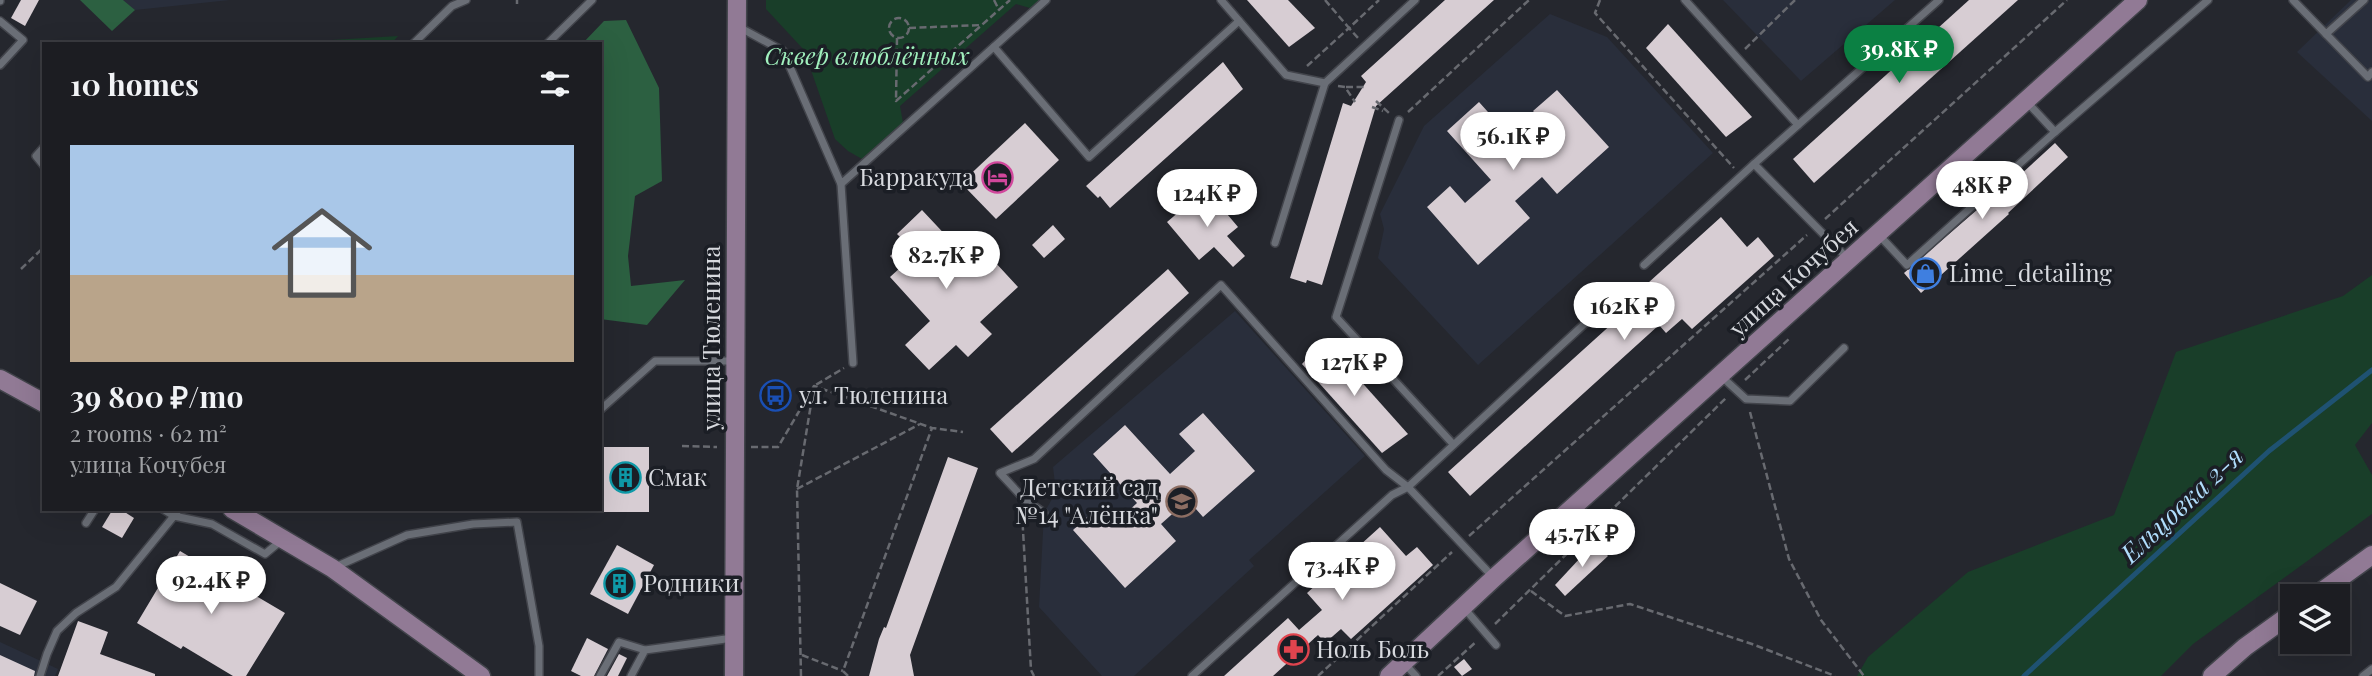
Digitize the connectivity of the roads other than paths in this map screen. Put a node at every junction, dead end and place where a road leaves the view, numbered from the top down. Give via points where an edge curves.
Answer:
1 (466, 0) edge
2 (592, 0) edge
3 (737, 0) edge
4 (1046, 0) edge
5 (1221, 0) edge
6 (1415, 0) edge
7 (1685, 0) edge
8 (1939, 0) edge
9 (2138, 0) edge
10 (2208, 0) edge
11 (2293, 0) edge
12 (2364, 0) edge
13 (0, 21) edge
14 (1240, 21) junction
15 (737, 26) junction
16 (2326, 34) junction
17 (415, 42) edge
18 (549, 42) edge
19 (994, 47) junction
20 (0, 65) edge
21 (2372, 72) edge
22 (1325, 83) junction
23 (2026, 101) junction
24 (1399, 120) road end
25 (1798, 125) junction
26 (2054, 132) junction
27 (42, 149) edge
28 (1961, 160) junction
29 (42, 164) edge
30 (1754, 164) junction
31 (841, 184) junction
32 (1989, 191) junction
33 (1879, 235) junction
34 (1275, 243) dead end
35 (1850, 261) junction
36 (1644, 265) dead end
37 (1606, 304) dead end
38 (1844, 348) dead end
39 (737, 362) junction
40 (853, 362) road end
41 (1721, 376) junction
42 (0, 379) edge
43 (42, 403) edge
44 (602, 408) edge
45 (1453, 443) junction
46 (1408, 487) junction
47 (94, 511) edge
48 (236, 511) edge
49 (177, 513) edge
50 (1044, 513) dead end
51 (86, 523) dead end
52 (284, 538) junction
53 (2372, 555) edge
54 (332, 568) junction
55 (1494, 578) junction
56 (2333, 584) edge
57 (1464, 607) junction
58 (2280, 621) edge
59 (733, 638) junction
60 (1496, 645) dead end
61 (645, 650) junction
62 (1410, 669) edge
63 (2372, 669) edge
64 (40, 676) edge
65 (481, 676) edge
66 (539, 676) edge
67 (600, 676) edge
68 (631, 676) edge
69 (734, 676) edge
70 (1192, 676) edge
71 (1389, 676) edge
72 (2212, 676) edge
73 (2363, 676) edge

1 - 17 lane via 452,6
2 - 18 lane
3 - 15 street, улица Тюленина
4 - 19 lane
5 - 14 lane
6 - 22 lane
7 - 25 lane
8 - 25 lane
9 - 23 street, улица Кочубея
10 - 26 lane
11 - 16 lane
12 - 16 lane
13 - 20 lane via 23,40
14 - 19 lane via 1089,157
14 - 22 lane via 1286,75
15 - 31 lane via 783,51
15 - 39 street, улица Тюленина
16 - 21 lane via 2368,76
19 - 31 lane
22 - 34 lane
23 - 26 lane
23 - 28 street, улица Кочубея
24 - 45 lane via 1336,317
25 - 30 lane
26 - 32 lane
27 - 29 lane via 36,156
28 - 32 lane
28 - 33 street, улица Кочубея
30 - 35 lane
30 - 36 lane
31 - 40 lane
32 - 33 lane via 1907,265
33 - 35 street, улица Кочубея
35 - 41 street, улица Кочубея
37 - 45 lane
38 - 41 lane via 1790,401 1746,399
39 - 44 lane via 655,361
39 - 59 street, улица Тюленина
41 - 55 street, улица Кочубея
42 - 43 street
45 - 46 lane
46 - 50 lane via 1386,470 1262,337 1221,285 1034,459 1000,473
46 - 55 lane
46 - 70 lane via 1391,495
47 - 51 lane
48 - 52 street
49 - 52 lane via 212,524 265,554
49 - 64 lane via 116,587 57,631
52 - 54 street
53 - 56 street
54 - 65 street
54 - 66 lane via 407,535 517,522 539,646
55 - 57 street, улица Кочубея
57 - 60 lane
57 - 62 street, улица Кочубея
58 - 72 street
59 - 61 lane
59 - 69 street, улица Тюленина
61 - 67 lane via 620,642
61 - 68 lane
62 - 71 street, улица Кочубея
63 - 73 lane

